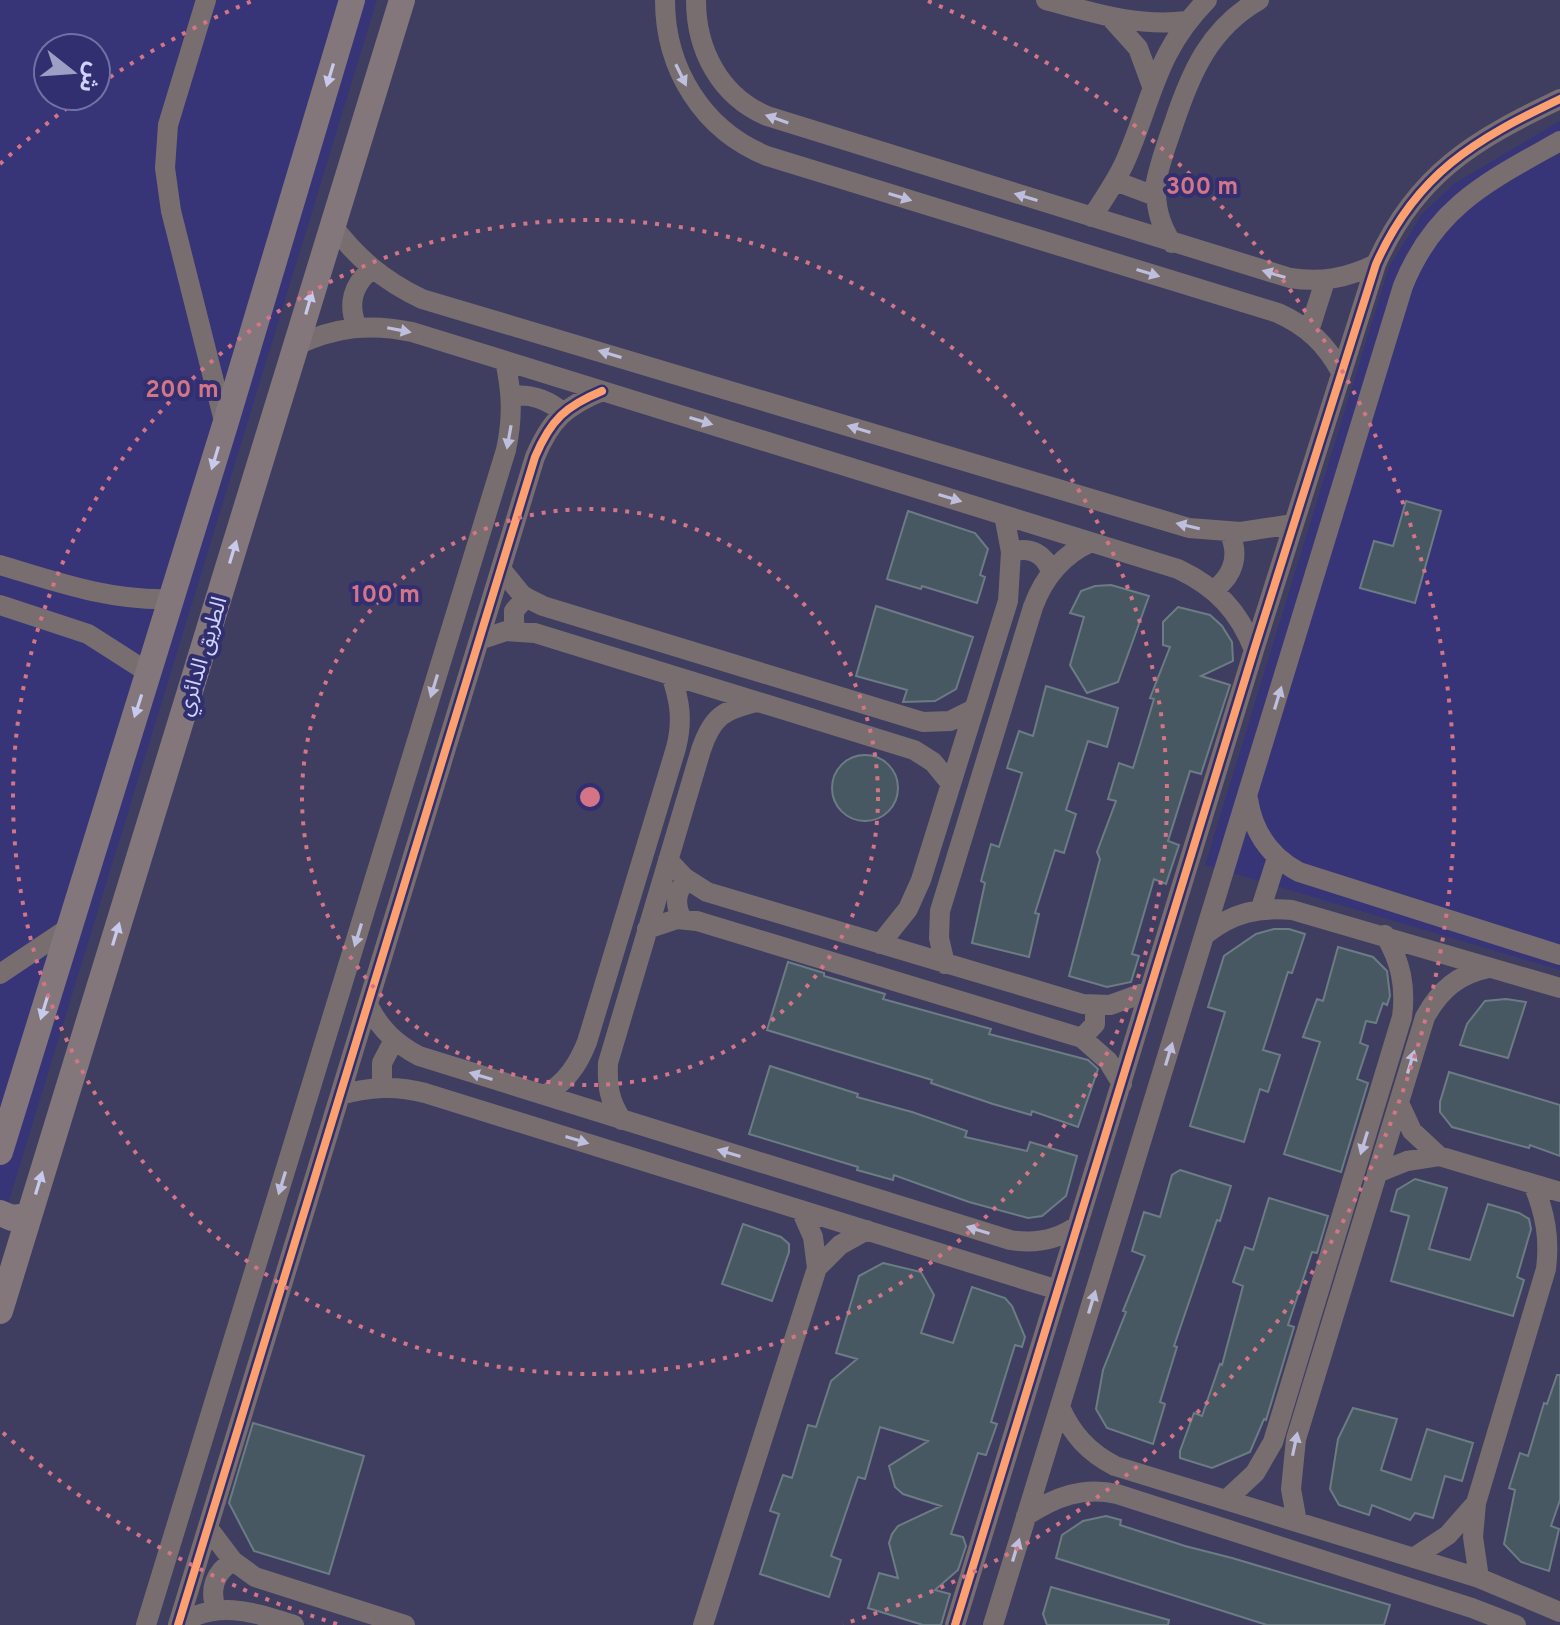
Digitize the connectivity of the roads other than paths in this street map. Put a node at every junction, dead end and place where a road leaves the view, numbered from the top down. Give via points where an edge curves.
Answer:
1 (206, 0) edge
2 (352, 0) edge
3 (402, 0) edge
4 (665, 0) edge
5 (696, 0) edge
6 (1207, 0) edge
7 (1259, 0) edge
8 (1054, 1) edge
9 (1111, 18) junction
10 (1187, 21) junction
11 (1152, 86) junction
12 (1560, 99) edge
13 (1560, 141) edge
14 (948, 173) junction
15 (1115, 181) junction
16 (1155, 196) junction
17 (937, 208) junction
18 (1092, 217) junction
19 (332, 225) junction
20 (1172, 243) junction
21 (1376, 264) junction
22 (372, 269) junction
23 (1325, 281) junction
24 (357, 327) junction
25 (1309, 331) junction
26 (297, 345) junction
27 (505, 361) junction
28 (1341, 372) junction
29 (673, 373) junction
30 (602, 391) junction
31 (512, 396) junction
32 (661, 409) junction
33 (562, 412) junction
34 (225, 425) junction
35 (1004, 515) junction
36 (1293, 524) junction
37 (1229, 532) junction
38 (1091, 542) junction
39 (1011, 552) junction
40 (0, 565) edge
41 (501, 569) junction
42 (1051, 572) junction
43 (1214, 590) junction
44 (526, 597) junction
45 (171, 599) junction
46 (0, 605) edge
47 (517, 630) junction
48 (479, 640) junction
49 (1254, 650) junction
50 (149, 673) junction
51 (671, 675) junction
52 (756, 702) junction
53 (974, 709) junction
54 (681, 712) junction
55 (923, 722) junction
56 (713, 723) junction
57 (1231, 725) junction
58 (1267, 735) junction
59 (914, 750) junction
60 (951, 784) junction
61 (1248, 799) junction
62 (1277, 858) junction
63 (668, 860) junction
64 (379, 866) junction
65 (407, 876) junction
66 (687, 879) junction
67 (912, 902) junction
68 (1261, 908) junction
69 (940, 911) junction
70 (682, 919) junction
71 (67, 929) junction
72 (647, 929) junction
73 (1206, 934) junction
74 (1385, 935) junction
75 (880, 944) junction
76 (1560, 955) edge
77 (945, 964) junction
78 (1489, 968) junction
79 (0, 974) edge
80 (1560, 988) edge
81 (1149, 991) junction
82 (368, 1005) junction
83 (1091, 1005) junction
84 (1082, 1038) junction
85 (394, 1040) junction
86 (582, 1055) junction
87 (608, 1063) junction
88 (1122, 1084) junction
89 (382, 1087) junction
90 (340, 1095) junction
91 (545, 1095) junction
92 (1399, 1103) junction
93 (622, 1120) junction
94 (0, 1152) edge
95 (1439, 1156) junction
96 (1377, 1173) junction
97 (1093, 1175) junction
98 (1533, 1184) junction
99 (1128, 1185) junction
100 (1560, 1192) edge
101 (801, 1210) junction
102 (0, 1213) edge
103 (29, 1216) junction
104 (1078, 1225) junction
105 (867, 1230) junction
106 (1010, 1240) junction
107 (1560, 1247) edge
108 (817, 1268) junction
109 (1546, 1269) junction
110 (1000, 1271) junction
111 (3, 1290) edge
112 (1058, 1290) junction
113 (1060, 1407) junction
114 (1115, 1466) junction
115 (1107, 1491) junction
116 (1226, 1500) junction
117 (1476, 1503) junction
118 (1026, 1516) junction
119 (1297, 1522) junction
120 (208, 1528) junction
121 (1338, 1535) junction
122 (1413, 1558) junction
123 (233, 1561) junction
124 (1328, 1563) junction
125 (1479, 1578) junction
126 (216, 1609) junction
127 (1560, 1612) edge
128 (996, 1622) edge
129 (146, 1625) edge
130 (178, 1625) edge
131 (294, 1625) edge
132 (405, 1625) edge
133 (703, 1625) edge
134 (955, 1625) edge
135 (1516, 1625) edge

1 - 34 street via 168,125 165,168
2 -> 34 main road, الطريق الدائري
3 - 19 main road, الطريق الدائري
4 -> 17 street via 667,35 679,73 700,108 729,135 767,156
14 -> 5 street via 754,110 721,82 710,64
6 - 10 street
7 - 16 street via 1217,32 1192,71 1158,169
8 - 9 street
9 - 10 street via 1149,24
9 - 11 street via 1138,48
10 - 11 street
11 - 15 street
12 - 21 street via 1446,165 1405,211
58 -> 13 street via 1412,263 1456,206
14 - 17 street
18 -> 14 street
15 - 16 street
15 - 18 street
16 - 20 street
17 -> 25 street via 1278,313
18 - 20 street
19 - 22 street
26 -> 19 main road, الطريق الدائري
23 -> 20 street via 1290,278
21 - 23 street
21 - 28 street
22 - 24 street via 354,291
29 -> 22 street via 422,299
23 - 25 street
24 - 26 street
24 -> 27 street via 412,332
25 - 28 street
103 -> 26 main road, الطريق الدائري
27 - 30 street
27 - 31 street
28 - 36 street
29 - 32 street
37 -> 29 street via 1189,528
30 - 32 street
30 - 33 street
31 - 33 street via 544,400
31 -> 64 street via 506,450
32 -> 35 street
33 - 41 street via 535,457
34 -> 45 main road, الطريق الدائري
35 - 38 street
35 - 39 street
36 - 37 street
36 - 49 street
37 - 43 street via 1235,560 1228,578
38 - 42 street
38 - 43 street via 1178,569
39 - 42 street via 1035,551
39 - 53 street via 1008,601
40 - 45 street via 102,595
41 - 44 street
41 - 48 street
42 - 69 street via 1033,607
43 - 49 street via 1238,617
44 - 47 street via 514,611
44 - 55 street
45 - 50 main road, الطريق الدائري
46 - 50 street via 88,634
47 - 48 street
47 - 51 street
48 - 65 street
49 - 57 street
50 -> 71 main road, الطريق الدائري
51 - 52 street
51 - 54 street
52 - 56 street via 723,713
52 - 59 street
53 - 55 street via 950,721
53 - 60 street
54 - 56 street via 700,712
54 - 86 street via 676,748
55 - 59 street via 922,740
56 - 63 street
57 - 58 street
57 - 81 street
58 - 61 street
59 - 60 street via 933,762
60 - 67 street
61 - 62 street via 1260,837
61 - 73 street
62 - 68 street
62 - 76 street via 1311,877
63 - 66 street
63 - 72 street
64 - 65 street
64 -> 129 street
65 - 82 street
66 - 70 street via 676,898
66 - 75 street via 707,892
67 - 69 street via 913,913 922,920 933,919
67 - 75 street
68 - 73 street
68 - 74 street via 1304,913
69 - 77 street
70 - 72 street
70 - 84 street
71 - 79 street
71 -> 94 main road, الطريق الدائري
72 - 87 street
99 -> 73 street
74 - 78 street
74 -> 116 street via 1402,974 1402,1017 1273,1442 1255,1473
75 - 77 street
77 - 83 street
78 - 80 street
92 -> 78 street via 1433,1002 1463,975
81 - 83 street via 1124,1002
81 - 88 street
82 - 85 street
82 - 90 street
83 - 84 street via 1095,1024
84 - 88 street via 1108,1061
85 - 89 street via 382,1063
91 -> 85 street via 419,1056
86 - 87 street via 590,1065
86 - 91 street
87 - 93 street via 608,1091
88 - 97 street
89 - 90 street
89 -> 101 street via 425,1093
90 - 120 street
91 - 93 street
92 - 95 street via 1412,1131
92 - 96 street
106 -> 93 street
95 - 96 street
95 - 98 street
119 -> 96 street via 1291,1489 1296,1439
97 - 99 street
97 - 104 street
98 - 100 street
98 - 109 street via 1548,1234
113 -> 99 street
101 - 105 street
101 - 108 street via 813,1237
102 - 103 main road
103 - 111 main road, الطريق الدائري
104 - 106 street via 1053,1238
104 - 112 street
105 - 108 street via 840,1245
105 - 110 street
106 - 110 street via 1013,1261
107 - 109 street
108 - 133 street
109 - 117 street
110 - 112 street
112 - 134 street
113 - 114 street via 1081,1442
113 - 118 street
114 - 115 street
114 - 116 street
115 - 118 street via 1066,1495
115 - 124 street
116 - 119 street
117 - 122 street via 1448,1535
117 - 125 street via 1473,1537
128 -> 118 street
119 - 121 street
120 - 123 street
120 - 130 street
121 - 122 street
121 - 124 street
122 - 125 street
123 - 126 street via 214,1581
123 - 132 street via 270,1584
124 - 135 street
125 - 127 street
126 - 130 street
126 - 131 street via 243,1610

